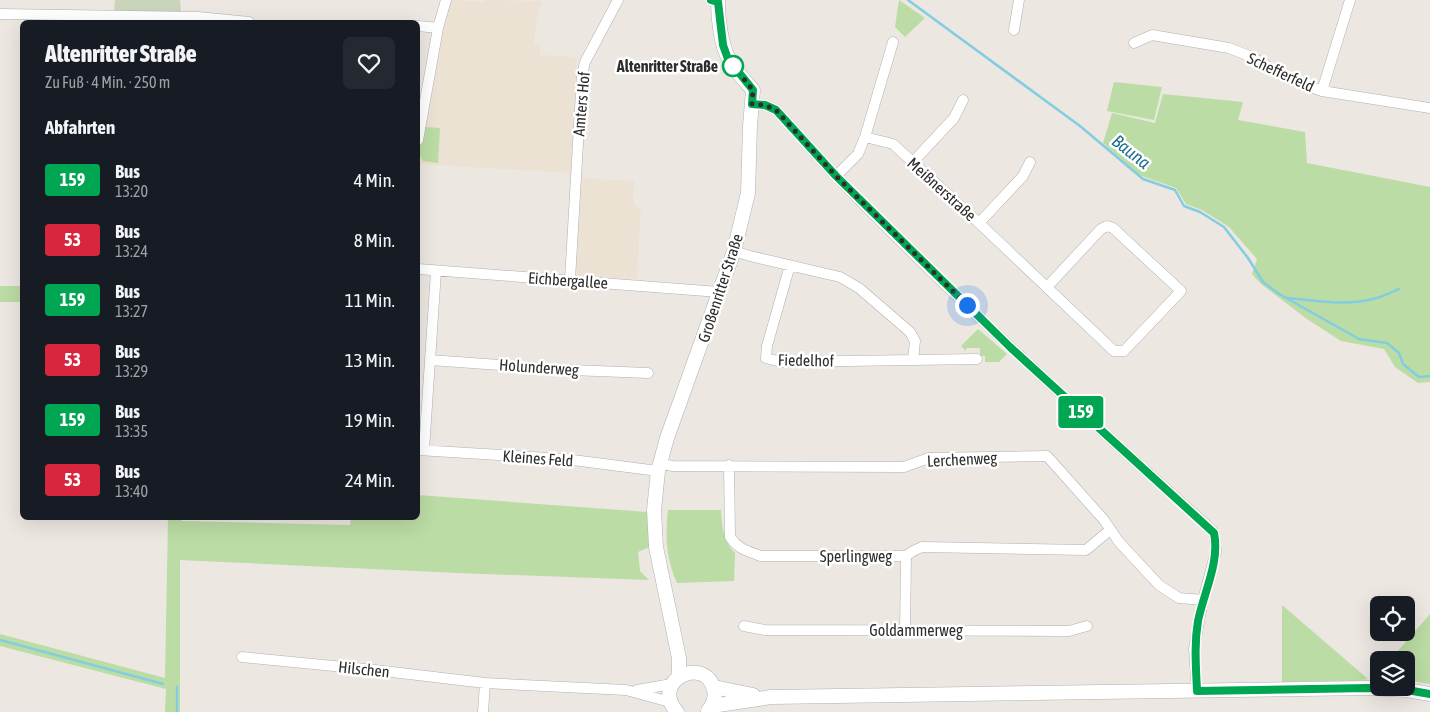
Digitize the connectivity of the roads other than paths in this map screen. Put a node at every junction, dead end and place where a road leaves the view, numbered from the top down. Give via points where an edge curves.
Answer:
1 (446, 0) edge
2 (618, 0) edge
3 (1020, 0) edge
4 (1350, 0) edge
5 (720, 1) edge
6 (0, 14) edge
7 (232, 20) edge
8 (420, 26) edge
9 (438, 28) junction
10 (1014, 30) dead end
11 (893, 42) dead end
12 (1134, 42) dead end
13 (1322, 91) junction
14 (753, 97) junction
15 (963, 100) dead end
16 (1430, 108) edge
17 (420, 129) edge
18 (865, 137) junction
19 (1030, 162) dead end
20 (912, 163) junction
21 (836, 176) junction
22 (979, 223) junction
23 (734, 251) junction
24 (790, 265) junction
25 (420, 269) edge
26 (436, 271) junction
27 (570, 280) junction
28 (1047, 287) junction
29 (719, 292) junction
30 (977, 359) dead end
31 (430, 360) junction
32 (913, 360) junction
33 (648, 373) dead end
34 (421, 450) edge
35 (728, 465) junction
36 (659, 468) junction
37 (1110, 530) junction
38 (906, 556) junction
39 (662, 576) junction
40 (1202, 600) junction
41 (744, 626) dead end
42 (1087, 626) dead end
43 (905, 630) junction
44 (242, 657) dead end
45 (698, 673) junction
46 (675, 680) junction
47 (485, 683) junction
48 (714, 687) junction
49 (1370, 688) edge
50 (634, 691) junction
51 (1197, 691) junction
52 (1415, 691) edge
53 (1430, 694) edge
54 (771, 697) junction
55 (673, 707) edge
56 (710, 709) edge
57 (483, 712) edge

1 - 9 street
2 - 27 street, Amters Hof via 585,62 582,75
3 - 10 street
4 - 13 street
5 - 14 street via 723,45 728,59
6 - 7 street via 198,16
8 - 9 street
9 - 17 street
11 - 18 street
12 - 13 street, Schefferfeld via 1152,35 1229,48 1252,57 1286,78
13 - 16 street, Schefferfeld
14 - 21 street via 776,110
14 - 23 street, Großenritter Straße via 748,193
15 - 20 street via 954,118
18 - 20 street, Meißnerstraße via 892,144
18 - 21 street via 858,154
19 - 22 street via 1023,176
20 - 22 street, Meißnerstraße
21 - 40 street via 1010,347 1211,529 1216,551
22 - 28 street, Meißnerstraße
23 - 24 street
23 - 29 street, Großenritter Straße
24 - 32 street via 840,277 859,288 910,332 915,341
24 - 32 street, Fiedelhof via 766,358 781,362
25 - 26 street, Eichbergallee
26 - 27 street, Eichbergallee
26 - 31 street
27 - 29 street, Eichbergallee
28 - 28 street, Meißnerstraße via 1114,351 1124,351 1181,291 1107,226 1101,228
29 - 36 street, Großenritter Straße
30 - 32 street, Fiedelhof
31 - 33 street, Holunderweg
31 - 34 street
34 - 36 street, Kleines Feld
35 - 36 street, Lerchenweg
35 - 37 street, Lerchenweg via 904,467 929,458 1047,456
35 - 38 street, Sperlingweg via 730,537 743,550 761,556
36 - 39 street, Großenritter Straße via 654,510
37 - 38 street, Sperlingweg via 1086,550 922,547
37 - 40 street, Lerchenweg via 1159,585 1179,598
38 - 43 street
39 - 45 street, Großenritter Straße via 688,659
39 - 46 street, Großenritter Straße via 679,658
40 - 51 street via 1194,649
41 - 43 street, Goldammerweg via 765,630
42 - 43 street, Goldammerweg via 1069,631
44 - 47 street, Hilschen
45 - 46 street via 685,673
45 - 48 street, Großenritter Straße
46 - 50 street, Hilschen
46 - 55 street, Großenritter Straße via 670,690
47 - 50 street, Hilschen
47 - 57 street
48 - 54 street
48 - 56 street
49 - 51 street
50 - 55 street, Hilschen
51 - 54 street
52 - 53 street
54 - 56 street

